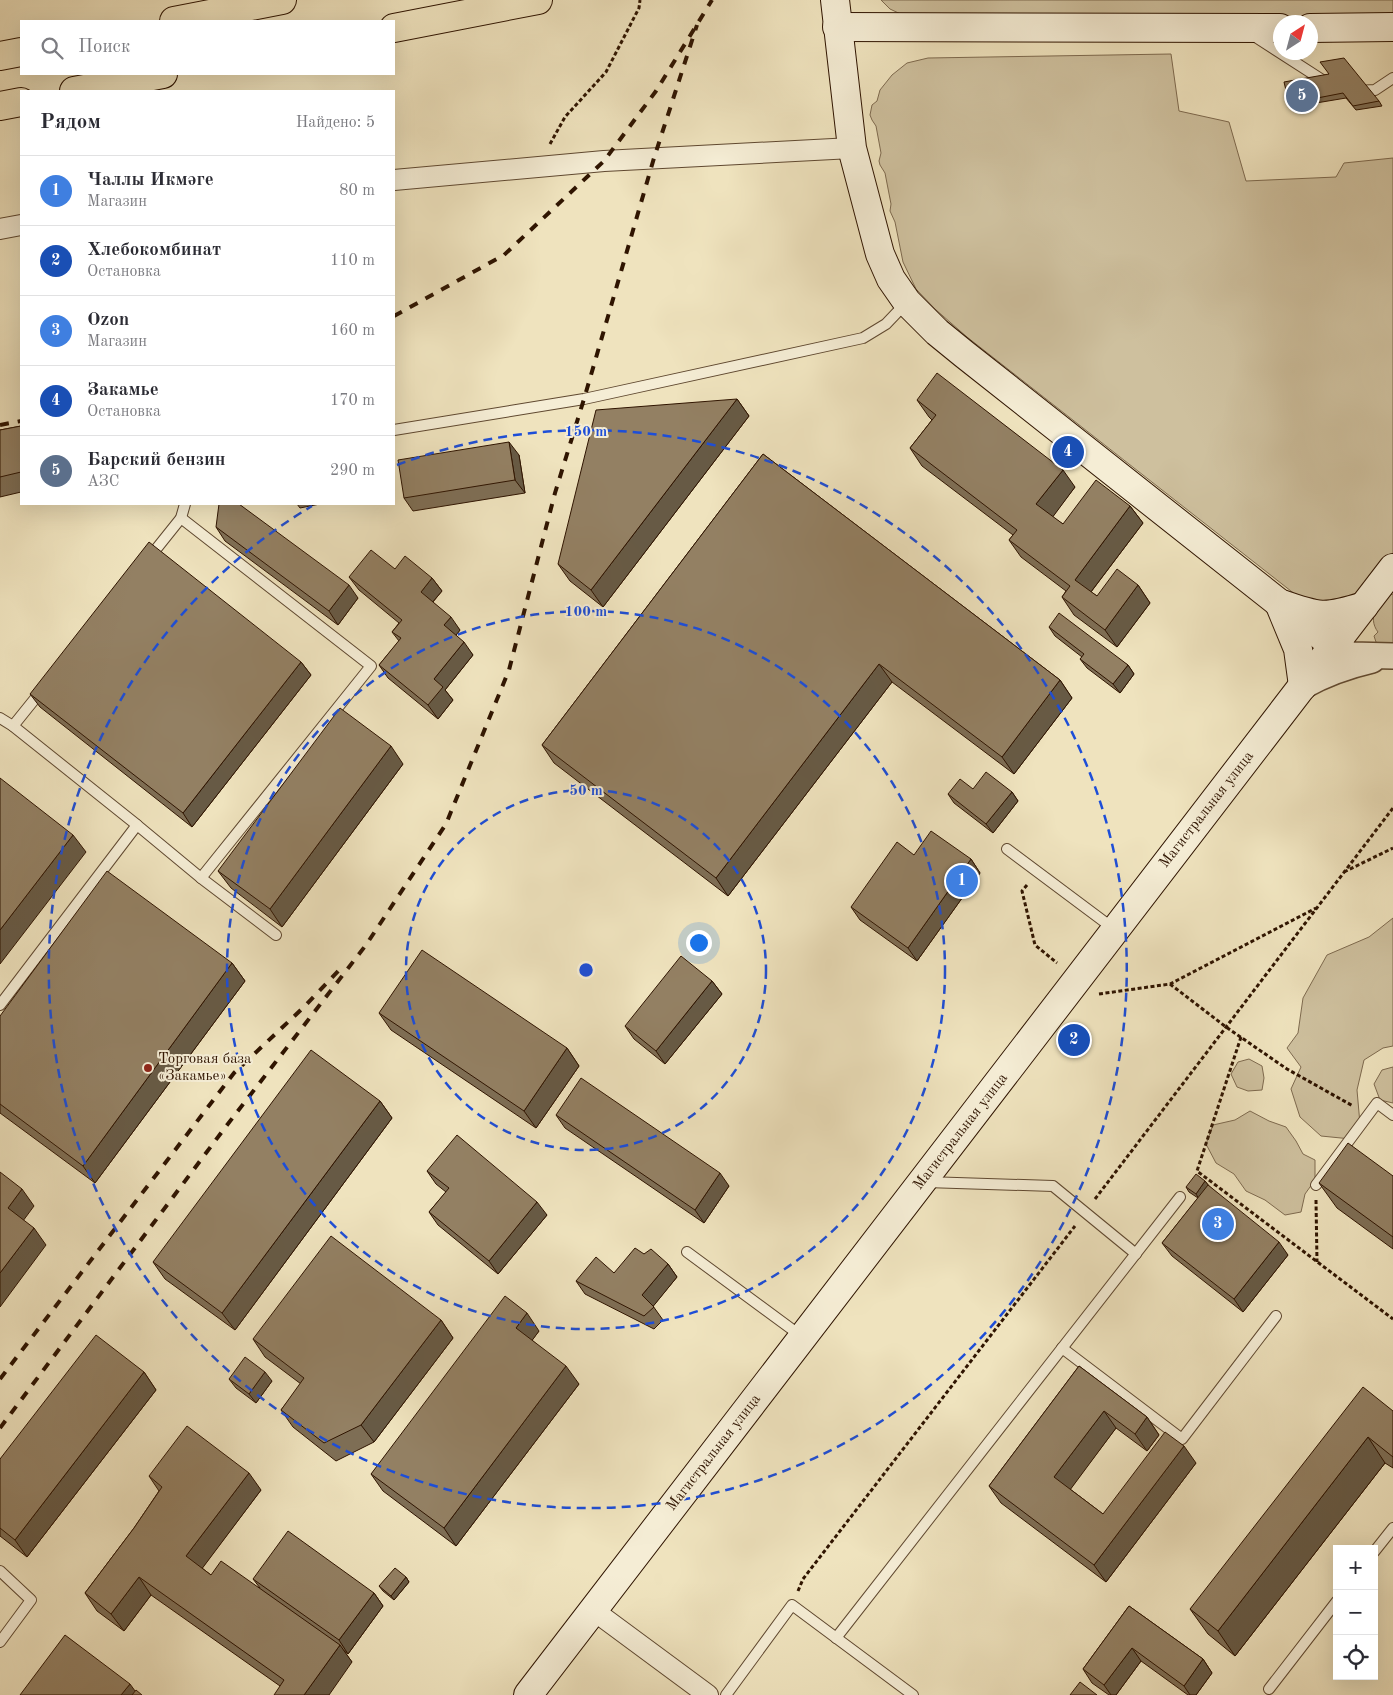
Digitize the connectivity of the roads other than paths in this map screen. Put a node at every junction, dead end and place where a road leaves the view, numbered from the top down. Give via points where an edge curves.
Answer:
1 (282, 0) edge
2 (538, 0) edge
3 (835, 0) edge
4 (179, 20) edge
5 (837, 27) junction
6 (1393, 27) edge
7 (395, 28) edge
8 (1242, 28) junction
9 (1273, 28) edge
10 (1318, 28) edge
11 (20, 52) edge
12 (0, 56) edge
13 (158, 75) edge
14 (1393, 78) edge
15 (79, 90) edge
16 (20, 102) edge
17 (0, 106) edge
18 (852, 148) junction
19 (395, 180) edge
20 (20, 225) edge
21 (0, 229) edge
22 (907, 302) junction
23 (395, 430) edge
24 (185, 505) edge
25 (181, 518) junction
26 (144, 564) edge
27 (1393, 568) edge
28 (1279, 603) junction
29 (1364, 606) junction
30 (1332, 647) junction
31 (1393, 657) edge
32 (50, 680) edge
33 (1302, 686) junction
34 (0, 718) edge
35 (13, 726) junction
36 (137, 825) junction
37 (1007, 849) dead end
38 (201, 878) junction
39 (1115, 929) junction
40 (276, 935) dead end
41 (0, 1005) edge
42 (1393, 1115) edge
43 (922, 1182) junction
44 (1316, 1185) road end
45 (1180, 1197) dead end
46 (687, 1252) dead end
47 (1136, 1254) junction
48 (1276, 1316) dead end
49 (803, 1337) junction
50 (1062, 1348) junction
51 (1393, 1528) edge
52 (1378, 1547) edge
53 (0, 1570) edge
54 (1333, 1606) edge
55 (593, 1610) junction
56 (836, 1638) junction
57 (0, 1642) edge
58 (1268, 1688) dead end
59 (528, 1695) edge
60 (708, 1695) edge
61 (726, 1695) edge
62 (913, 1695) edge

1 - 4 main road
2 - 7 main road
3 - 5 main road
5 - 8 main road
5 - 18 main road
6 - 10 main road
8 - 9 main road
8 - 14 lane via 1343,91 1375,90
11 - 12 main road
13 - 15 main road
16 - 17 main road
18 - 19 street via 604,161
18 - 22 main road via 880,254 891,279
20 - 21 street
22 - 23 lane via 886,324 863,338 584,399
22 - 28 main road via 964,354
24 - 25 lane
25 - 26 lane
25 - 38 lane via 371,666
27 - 29 main road, Магистральная улица
28 - 29 main road via 1324,616
28 - 30 street
28 - 33 main road via 1298,649
29 - 30 main road, Магистральная улица
30 - 31 street via 1352,655
30 - 33 main road, Магистральная улица
31 - 33 street via 1351,664
32 - 35 lane
33 - 39 main road, Магистральная улица
34 - 35 lane
35 - 36 lane
36 - 38 lane
36 - 41 lane
37 - 39 lane
38 - 40 lane
39 - 43 main road, Магистральная улица
42 - 44 lane via 1378,1103
43 - 47 lane via 1053,1186
43 - 49 main road, Магистральная улица
45 - 47 lane
46 - 49 lane
47 - 50 lane
48 - 50 lane via 1182,1438
49 - 55 main road, Магистральная улица
50 - 56 lane
51 - 52 lane
53 - 57 lane via 31,1600
54 - 58 lane
55 - 59 main road, Магистральная улица
55 - 60 street
56 - 61 lane via 792,1605
56 - 62 lane

